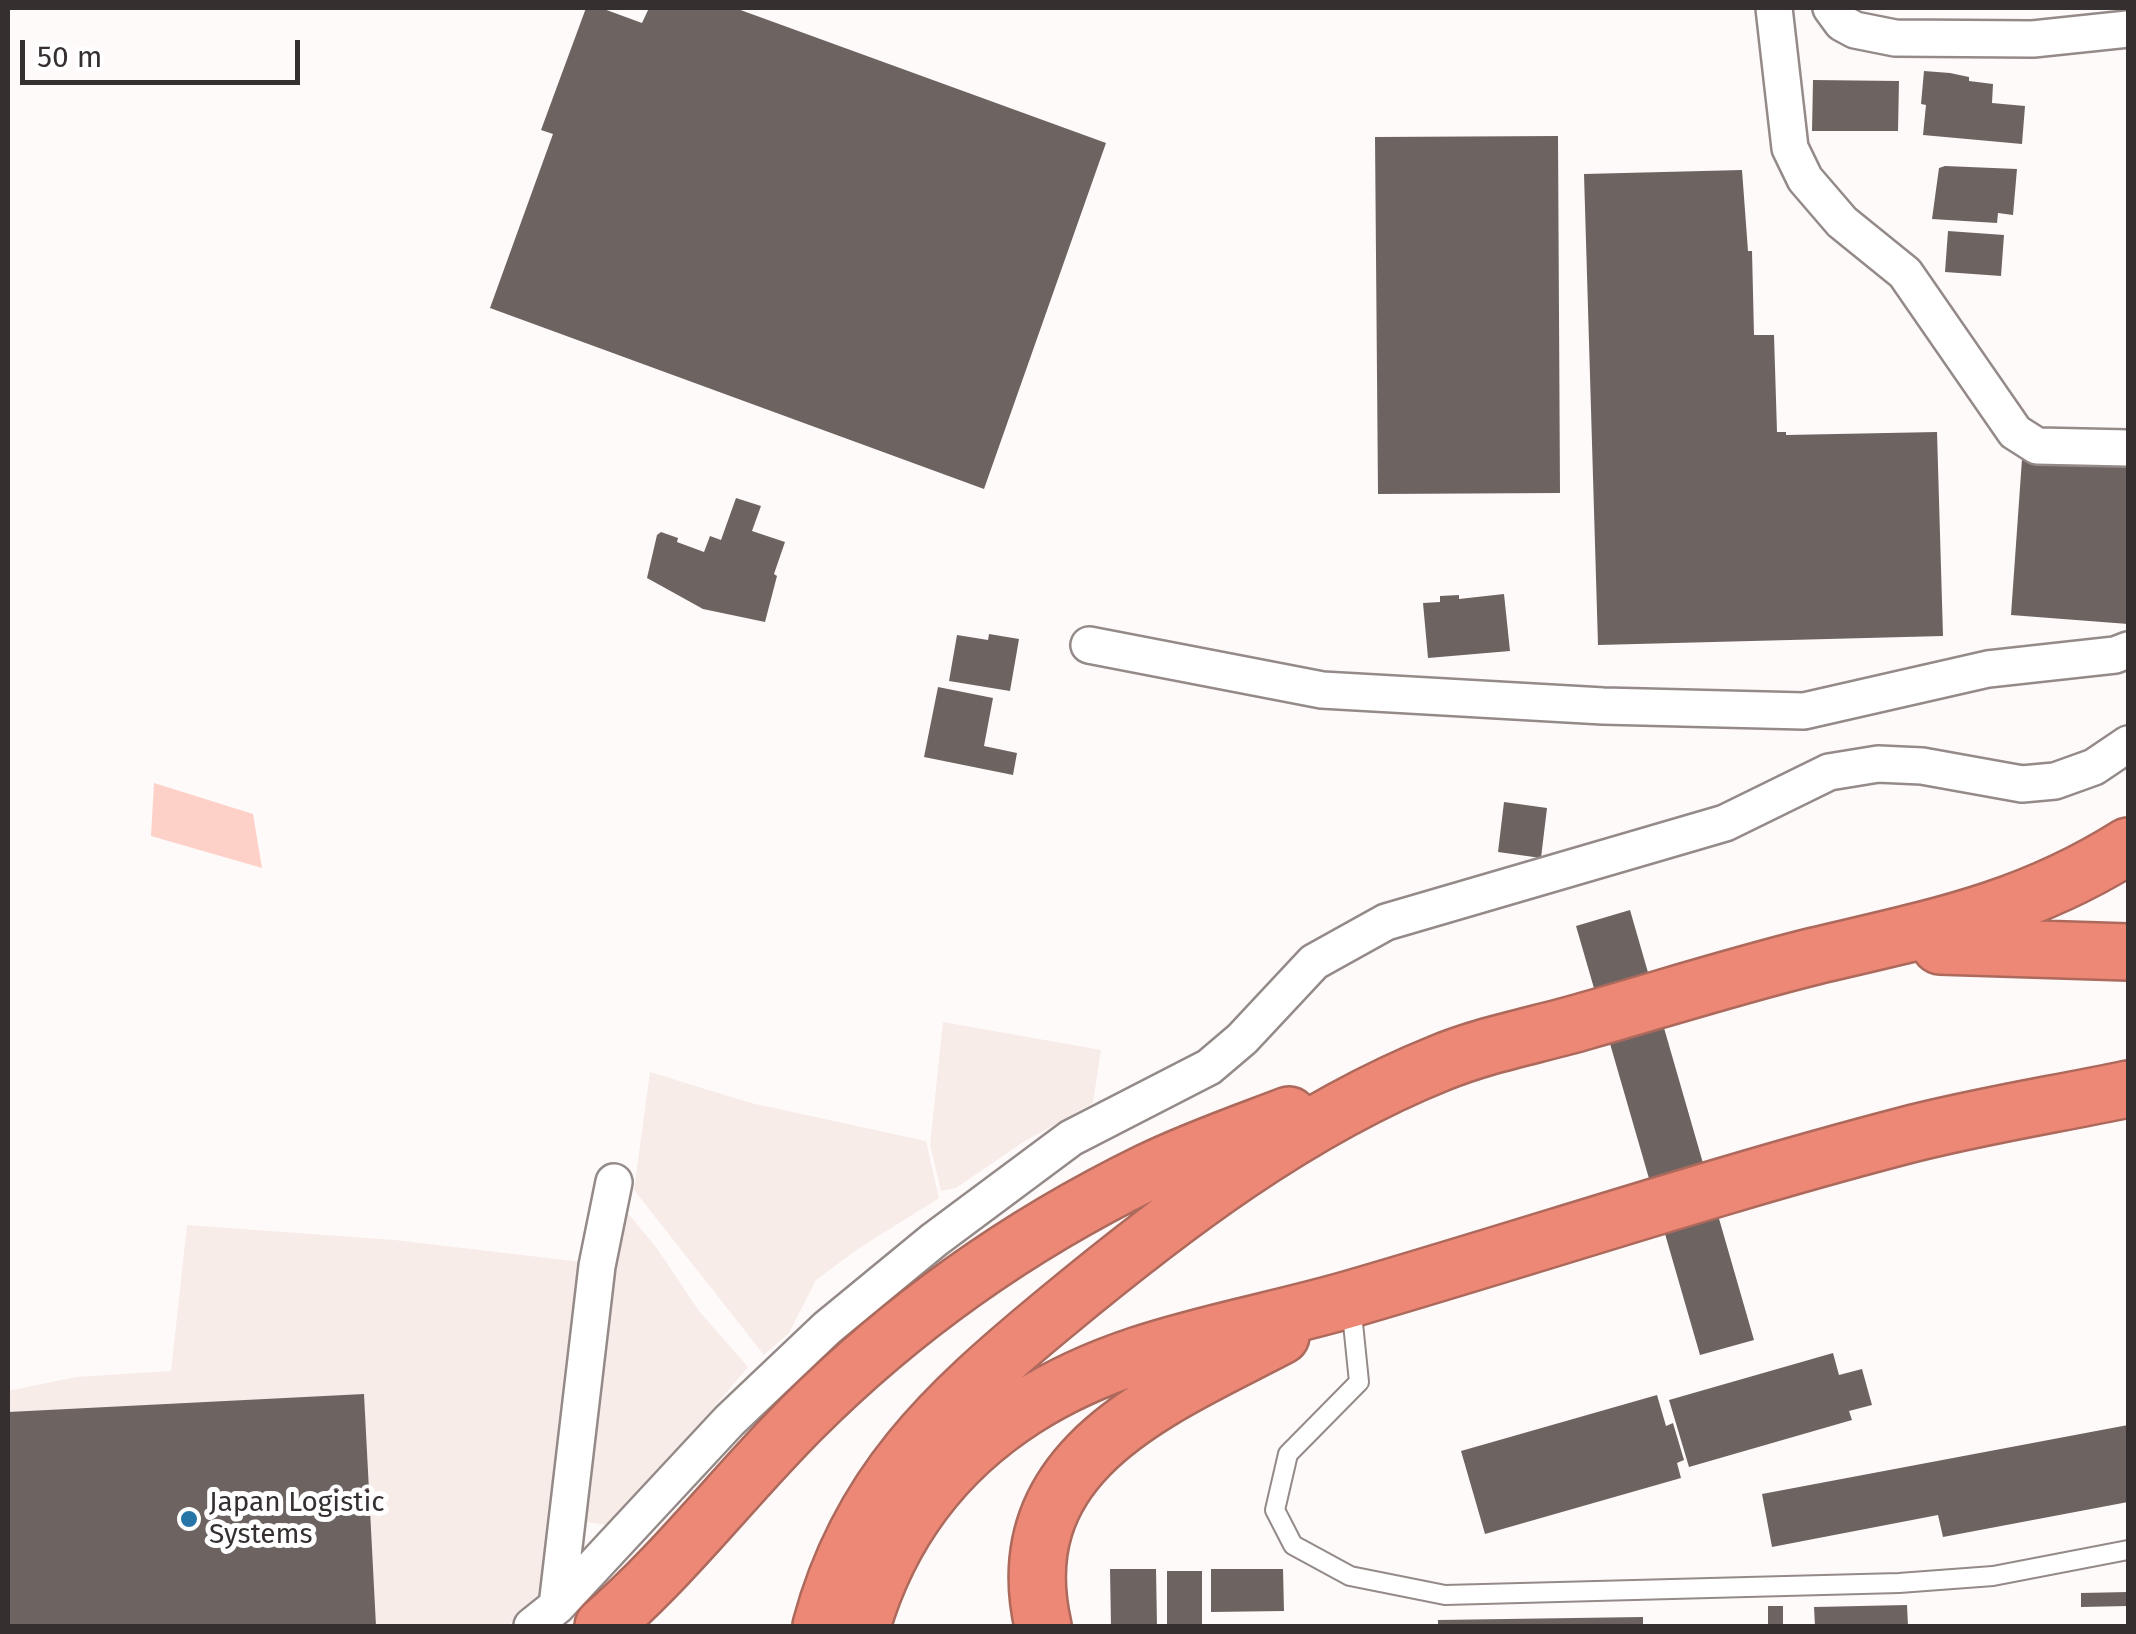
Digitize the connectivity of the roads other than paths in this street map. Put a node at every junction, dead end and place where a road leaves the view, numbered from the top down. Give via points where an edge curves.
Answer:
1 (1774, 8) edge
2 (1831, 8) edge
3 (2128, 29) edge
4 (2128, 448) edge
5 (1089, 645) dead end
6 (2128, 650) edge
7 (2128, 744) edge
8 (2128, 846) edge
9 (2128, 952) edge
10 (1793, 962) junction
11 (1443, 1062) junction
12 (2128, 1064) edge
13 (2128, 1089) edge
14 (1902, 1136) junction
15 (614, 1182) dead end
16 (1350, 1300) junction
17 (2128, 1550) edge
18 (599, 1610) edge
19 (821, 1626) edge
20 (862, 1626) edge
21 (1043, 1626) edge

1 - 4 street via 1790,148 1805,178 1842,222 1906,273 2015,432 2038,446
2 - 3 street via 1855,30 1895,38 2034,39
5 - 6 street via 1322,690 1804,711 1988,670
7 - 18 street via 2094,768 2055,781 2022,784 1878,764 1829,772 1725,823 1386,922 1344,942 1314,962 1209,1067 1071,1138 827,1328 728,1421
8 - 10 highway via 2016,904
9 - 10 highway via 1970,944
10 - 11 highway
11 - 18 highway via 1151,1171 1012,1247 847,1374
11 - 19 highway via 1316,1125 1247,1170 1004,1356 904,1456 871,1503 848,1546
12 - 14 highway
13 - 14 highway
14 - 16 highway
15 - 18 street via 597,1266
16 - 17 lane via 1359,1382 1288,1454 1275,1510 1293,1545 1350,1576 1445,1595 1899,1583 1993,1576
16 - 20 highway via 1190,1337 1028,1406 950,1466 922,1501 874,1587
16 - 21 highway via 1148,1406 1084,1459 1045,1526 1037,1560

